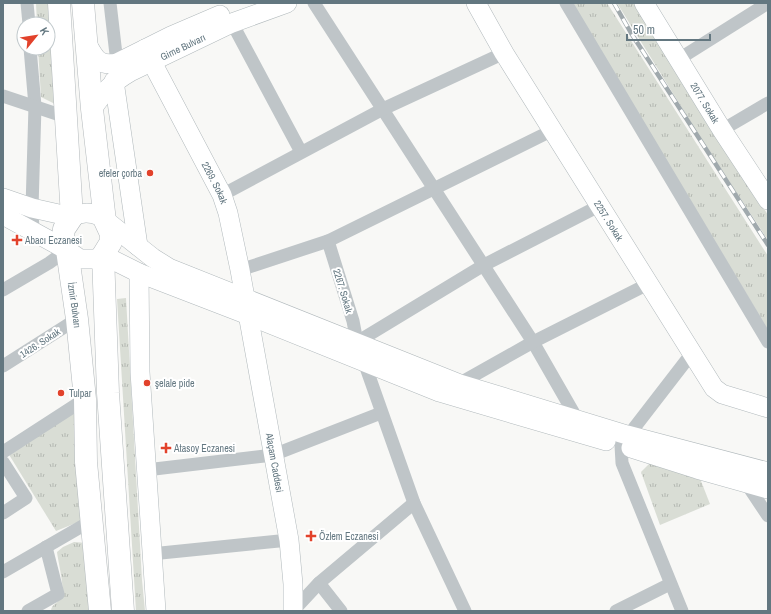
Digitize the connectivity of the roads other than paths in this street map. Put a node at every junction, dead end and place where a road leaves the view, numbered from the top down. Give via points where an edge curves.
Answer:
1 (27, 3) edge
2 (59, 3) edge
3 (83, 3) edge
4 (110, 3) edge
5 (251, 3) edge
6 (286, 3) edge
7 (314, 3) edge
8 (476, 3) edge
9 (566, 3) edge
10 (644, 3) edge
11 (768, 4) edge
12 (28, 16) edge
13 (232, 23) junction
14 (86, 42) junction
15 (504, 53) junction
16 (148, 55) junction
17 (31, 56) edge
18 (679, 59) junction
19 (115, 72) junction
20 (3, 96) edge
21 (768, 103) edge
22 (35, 106) junction
23 (92, 109) junction
24 (383, 109) junction
25 (66, 117) junction
26 (553, 130) junction
27 (722, 130) junction
28 (302, 152) junction
29 (434, 188) junction
30 (222, 195) junction
31 (768, 200) edge
32 (599, 206) junction
33 (32, 208) junction
34 (4, 211) edge
35 (72, 217) junction
36 (105, 221) junction
37 (33, 231) junction
38 (328, 241) junction
39 (138, 246) junction
40 (67, 250) junction
41 (103, 254) junction
42 (238, 264) junction
43 (484, 265) junction
44 (139, 273) junction
45 (208, 284) junction
46 (648, 284) junction
47 (3, 290) edge
48 (247, 307) junction
49 (77, 319) junction
50 (357, 342) junction
51 (533, 342) junction
52 (768, 342) edge
53 (692, 353) junction
54 (363, 361) junction
55 (3, 366) edge
56 (460, 384) junction
57 (439, 392) junction
58 (85, 398) junction
59 (768, 408) edge
60 (381, 413) junction
61 (581, 426) junction
62 (624, 440) junction
63 (3, 452) edge
64 (273, 455) junction
65 (3, 462) edge
66 (146, 470) junction
67 (768, 472) edge
68 (746, 484) junction
69 (768, 489) edge
70 (414, 503) junction
71 (3, 512) edge
72 (768, 516) edge
73 (91, 521) junction
74 (289, 540) junction
75 (46, 547) junction
76 (151, 554) junction
77 (3, 572) edge
78 (293, 584) junction
79 (319, 584) junction
80 (670, 584) junction
81 (293, 610) edge
82 (28, 611) edge
83 (100, 611) edge
84 (123, 611) edge
85 (156, 611) edge
86 (341, 611) edge
87 (465, 611) edge
88 (616, 611) edge
89 (682, 611) edge

1 - 12 street
2 - 25 highway, İzmir Bulvarı
3 - 14 highway
4 - 19 street
5 - 16 main road, Girne Bulvarı via 171,36
6 - 13 main road, Girne Bulvarı
7 - 24 street
8 - 15 main road, 2257. Sokak
9 - 52 street
10 - 18 main road, 2077. Sokak
11 - 18 street
13 - 16 main road, Girne Bulvarı
13 - 28 street
14 - 19 main road via 100,63 108,65
14 - 23 highway
15 - 24 street
15 - 26 main road, 2257. Sokak
16 - 19 main road, Girne Bulvarı
16 - 30 main road, 2269. Sokak
17 - 22 street
18 - 27 main road, 2077. Sokak
19 - 23 main road, Girne Bulvarı
19 - 39 main road
20 - 22 street
21 - 27 street
22 - 25 street
22 - 33 street
23 - 36 highway
24 - 28 street
24 - 29 street
25 - 35 highway, İzmir Bulvarı
26 - 29 street
26 - 32 main road, 2257. Sokak
27 - 31 main road, 2077. Sokak
28 - 30 street
29 - 38 street
29 - 43 street
30 - 42 main road, 2269. Sokak
32 - 43 street
32 - 46 main road, 2257. Sokak
33 - 34 main road
33 - 35 main road
33 - 37 street
34 - 37 main road
35 - 36 main road via 86,212 100,216
35 - 40 highway, İzmir Bulvarı via 64,229
36 - 39 main road
36 - 41 highway via 111,234 110,242
37 - 40 main road
38 - 42 street
38 - 50 street, 2267. Sokak
39 - 45 main road via 168,268
40 - 41 main road via 80,259 88,260 96,259
40 - 47 street
40 - 49 highway, İzmir Bulvarı
41 - 44 main road
41 - 84 highway via 108,393
42 - 45 main road via 227,275
42 - 48 main road, 2269. Sokak
43 - 50 street
43 - 51 street
44 - 48 main road
44 - 66 main road via 140,372
45 - 48 main road
46 - 51 street
46 - 53 main road, 2257. Sokak
48 - 50 main road
48 - 54 main road
48 - 64 main road, Alaçam Caddesi
49 - 55 street, 1426. Sokak
49 - 58 highway, İzmir Bulvarı
50 - 54 street, 2267. Sokak
50 - 56 main road
51 - 56 street
51 - 61 street
53 - 59 main road, 2257. Sokak via 714,388 722,394
53 - 62 street
54 - 57 main road
54 - 60 street, 2267. Sokak
56 - 57 street
56 - 61 main road
57 - 61 main road
58 - 63 street
58 - 73 highway, İzmir Bulvarı via 86,462
60 - 64 street
60 - 70 street, 2267. Sokak
61 - 62 main road
62 - 67 main road
62 - 68 main road
62 - 80 street via 622,463
64 - 66 street
64 - 74 main road, Alaçam Caddesi
65 - 71 street via 26,498
66 - 76 main road
68 - 69 main road
68 - 72 street
70 - 79 street
70 - 87 street, 2267. Sokak
73 - 75 street
73 - 83 highway, İzmir Bulvarı
74 - 76 street
74 - 78 main road, Alaçam Caddesi
75 - 77 street
75 - 82 street via 58,594
76 - 85 main road
78 - 79 street
78 - 81 main road, Alaçam Caddesi
79 - 81 street
79 - 86 street
80 - 88 street
80 - 89 street

